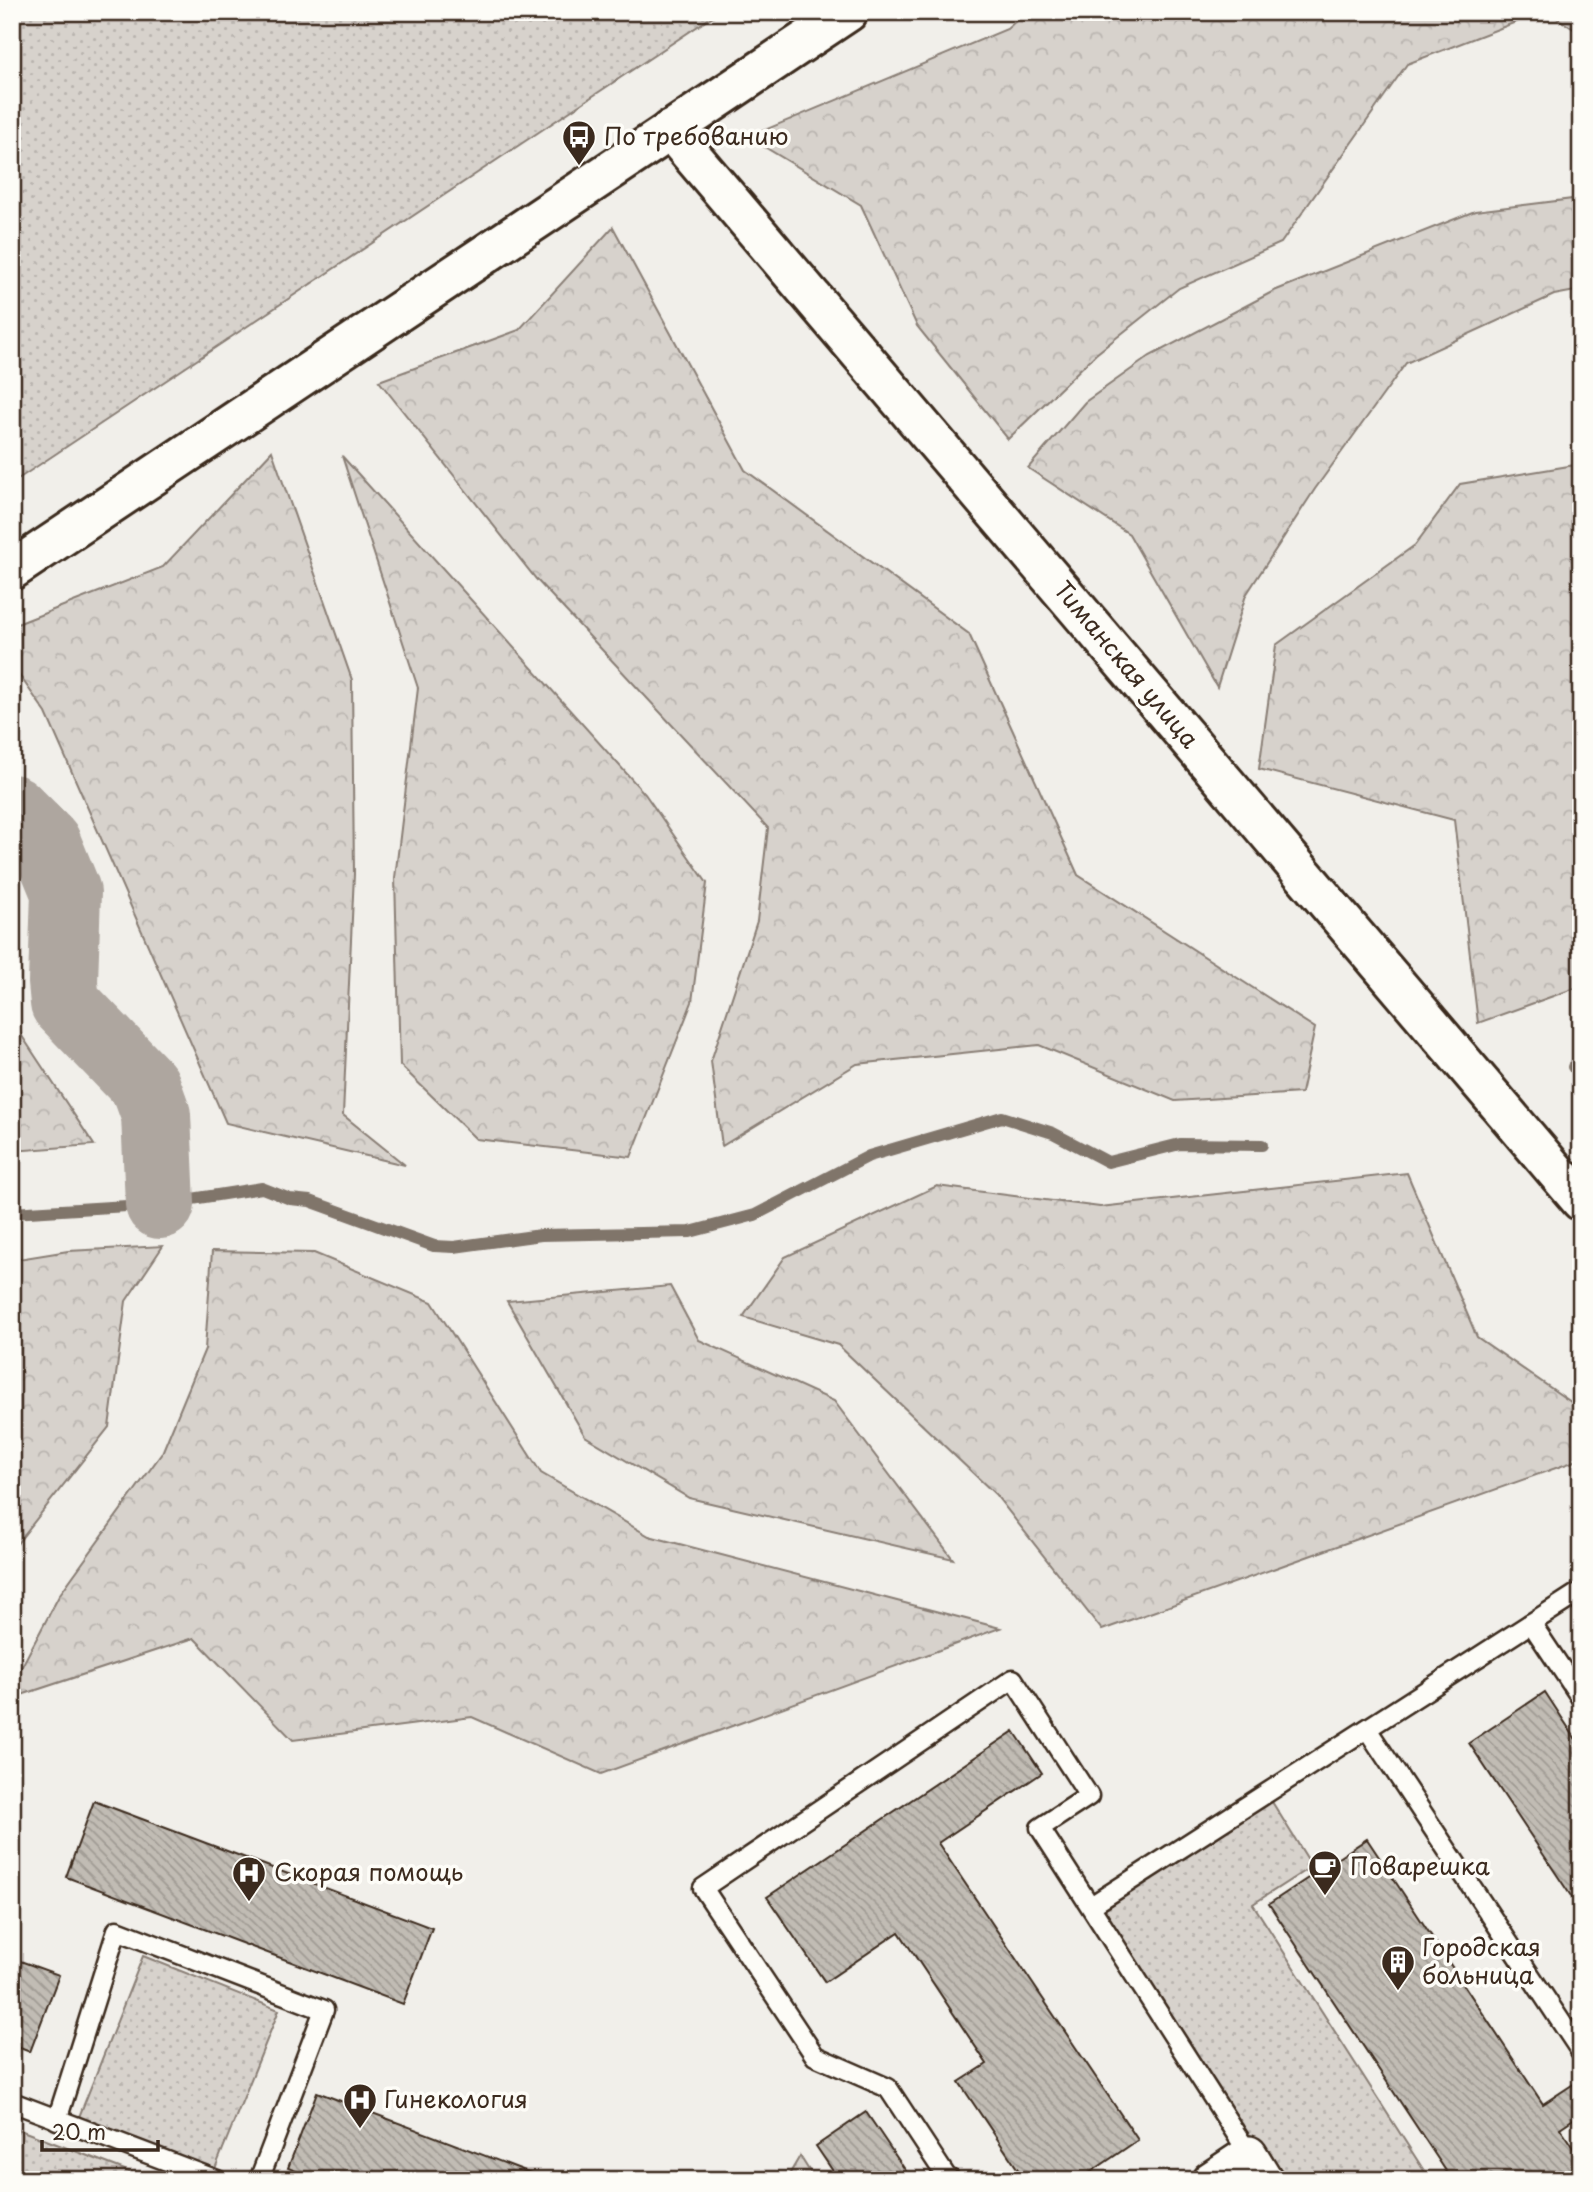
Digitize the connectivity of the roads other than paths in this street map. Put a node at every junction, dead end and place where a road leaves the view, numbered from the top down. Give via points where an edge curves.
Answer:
1 (848, 12) edge
2 (670, 130) junction
3 (12, 570) edge
4 (1581, 1201) edge
5 (1578, 1593) dead end
6 (1531, 1622) junction
7 (1581, 1698) edge
8 (1367, 1729) junction
9 (1091, 1906) junction
10 (1581, 2052) edge
11 (12, 2102) edge
12 (57, 2120) junction
13 (1257, 2167) edge
14 (217, 2180) edge
15 (259, 2180) edge
16 (951, 2180) edge
17 (1210, 2180) edge

1 - 2 street
2 - 3 street
2 - 4 street, Тиманская улица
5 - 6 lane
6 - 7 lane
6 - 8 lane
8 - 9 lane
8 - 10 lane
9 - 13 lane
9 - 16 lane via 1040,1828 1089,1796 1013,1679 703,1888 814,2056 888,2088
11 - 12 lane
12 - 14 lane
12 - 15 lane via 117,1930 324,2010
13 - 17 street

